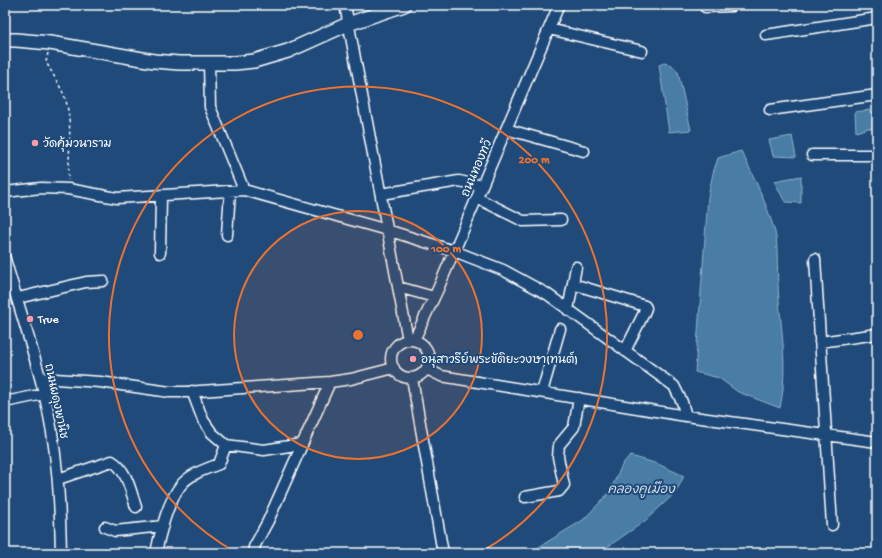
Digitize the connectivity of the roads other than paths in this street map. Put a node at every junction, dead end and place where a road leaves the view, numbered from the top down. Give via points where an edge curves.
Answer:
1 (345, 5) edge
2 (404, 5) edge
3 (559, 5) edge
4 (705, 5) edge
5 (732, 5) edge
6 (877, 18) edge
7 (348, 24) junction
8 (549, 29) junction
9 (766, 35) dead end
10 (5, 40) edge
11 (642, 51) dead end
12 (209, 63) junction
13 (877, 95) edge
14 (770, 110) dead end
15 (506, 128) junction
16 (584, 151) dead end
17 (812, 155) dead end
18 (877, 155) edge
19 (482, 186) junction
20 (244, 190) junction
21 (5, 192) edge
22 (230, 192) junction
23 (381, 194) junction
24 (161, 196) junction
25 (477, 198) junction
26 (561, 220) dead end
27 (387, 230) junction
28 (227, 235) dead end
29 (454, 251) junction
30 (160, 253) dead end
31 (5, 259) edge
32 (815, 259) dead end
33 (576, 267) dead end
34 (103, 281) dead end
35 (573, 284) junction
36 (9, 286) edge
37 (398, 287) junction
38 (434, 297) junction
39 (18, 298) junction
40 (568, 310) junction
41 (560, 329) dead end
42 (877, 334) edge
43 (411, 340) junction
44 (820, 342) junction
45 (626, 351) junction
46 (394, 368) junction
47 (427, 369) junction
48 (40, 378) junction
49 (412, 378) junction
50 (330, 382) junction
51 (192, 392) junction
52 (542, 392) junction
53 (44, 394) junction
54 (579, 398) junction
55 (5, 402) edge
56 (686, 416) junction
57 (826, 435) junction
58 (877, 442) edge
59 (302, 444) junction
60 (226, 446) junction
61 (58, 478) junction
62 (525, 497) dead end
63 (136, 507) dead end
64 (832, 525) dead end
65 (163, 526) junction
66 (105, 527) dead end
67 (62, 553) edge
68 (156, 553) edge
69 (253, 553) edge
70 (443, 553) edge

1 - 7 street
2 - 7 main road
3 - 8 street, ถนนทองทวี
4 - 5 street
6 - 9 street
7 - 12 main road via 270,57 235,63
7 - 23 street
8 - 11 street
8 - 15 street, ถนนทองทวี
10 - 12 main road via 50,43 154,61
12 - 20 street via 210,107
13 - 14 street
15 - 16 street
15 - 19 street, ถนนทองทวี
17 - 18 street
19 - 23 street via 459,181
19 - 25 street, ถนนทองทวี
20 - 22 street
20 - 27 street
21 - 24 street via 41,188 117,198
22 - 24 street
22 - 28 street
23 - 27 street
24 - 30 street
25 - 26 street via 523,221
25 - 29 street, ถนนทองทวี
27 - 29 street
27 - 37 street
29 - 38 street, ถนนทองทวี
29 - 40 street via 503,270 547,294
31 - 36 street, ถนนผดุงพานิช
32 - 44 street
33 - 35 street
34 - 39 street via 86,282
35 - 40 street
35 - 45 street via 645,306
36 - 39 street, ถนนผดุงพานิช
37 - 38 street
37 - 43 street
38 - 43 street, ถนนทองทวี
39 - 48 street, ถนนผดุงพานิช
40 - 45 street
41 - 52 street
42 - 44 street
43 - 46 street via 397,345 392,353
43 - 47 street via 425,346 429,363
44 - 57 street
45 - 56 street via 674,386
46 - 49 street via 400,375
46 - 50 street via 351,380
47 - 49 street via 418,377
47 - 52 street via 441,376
48 - 51 street via 100,382 170,392
48 - 53 street, ถนนผดุงพานิช
49 - 70 street
50 - 51 street
50 - 59 street
51 - 60 street via 212,433
52 - 54 street
53 - 55 street
53 - 61 street, ถนนผดุงพานิช
54 - 56 street
54 - 62 street via 574,427 559,445 558,457 564,485 559,491
56 - 57 street
57 - 58 street
57 - 64 street
59 - 60 street via 264,450
59 - 69 street
60 - 65 street via 219,464 198,472 181,484
61 - 63 street via 112,461 119,464
61 - 67 street, ถนนผดุงพานิช
65 - 66 street via 115,531
65 - 68 street

